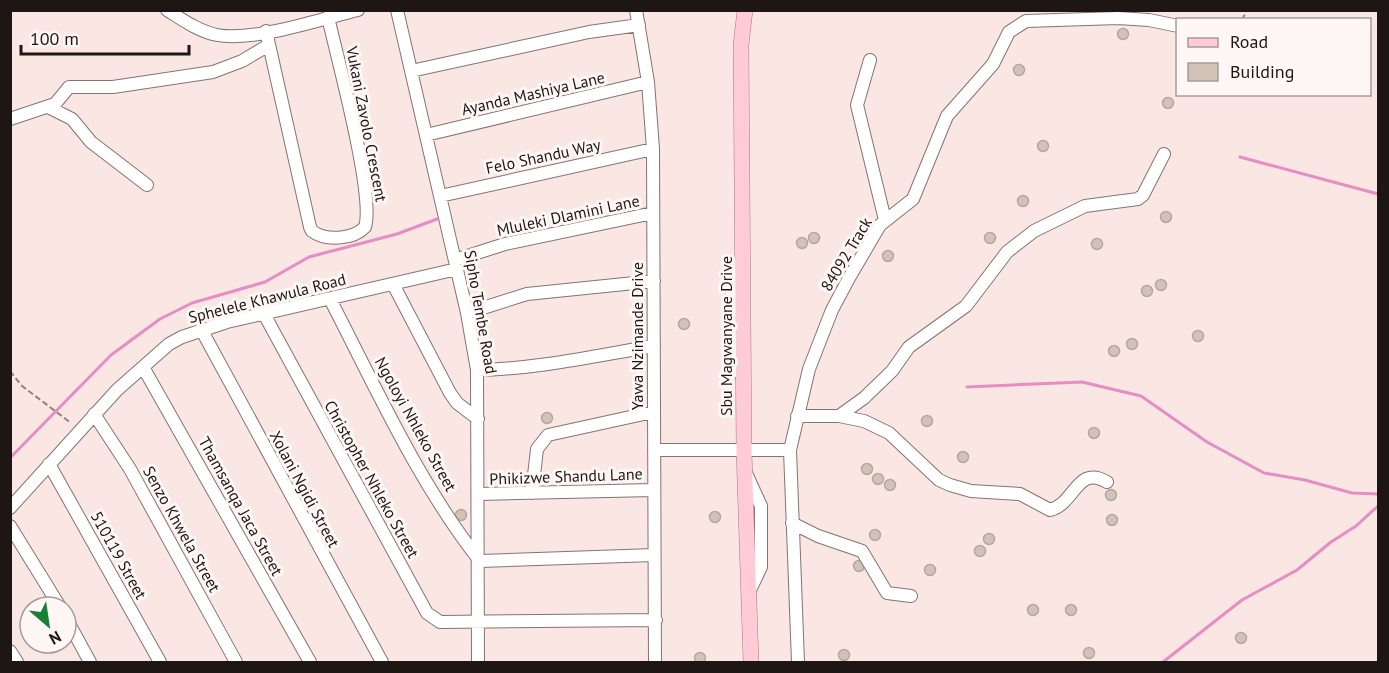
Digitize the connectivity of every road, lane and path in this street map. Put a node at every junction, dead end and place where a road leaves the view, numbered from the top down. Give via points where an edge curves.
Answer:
1 (358, 10) edge
2 (397, 10) edge
3 (636, 10) edge
4 (745, 10) edge
5 (170, 11) edge
6 (328, 17) junction
7 (639, 25) junction
8 (1176, 26) edge
9 (266, 32) junction
10 (269, 45) junction
11 (870, 60) dead end
12 (411, 71) junction
13 (648, 82) junction
14 (48, 107) junction
15 (10, 119) edge
16 (426, 135) junction
17 (653, 149) junction
18 (1164, 154) dead end
19 (147, 185) dead end
20 (440, 196) junction
21 (653, 213) junction
22 (885, 220) junction
23 (456, 264) junction
24 (654, 281) junction
25 (393, 284) junction
26 (330, 299) junction
27 (467, 313) junction
28 (264, 314) junction
29 (201, 329) junction
30 (654, 346) junction
31 (143, 367) junction
32 (477, 370) junction
33 (10, 371) edge
34 (653, 412) junction
35 (94, 414) junction
36 (797, 416) junction
37 (839, 416) junction
38 (67, 418) dead end
39 (478, 419) junction
40 (654, 450) junction
41 (790, 450) junction
42 (744, 451) junction
43 (49, 464) junction
44 (1107, 482) dead end
45 (653, 490) junction
46 (532, 493) junction
47 (479, 494) junction
48 (10, 508) edge
49 (792, 524) junction
50 (10, 526) edge
51 (654, 555) junction
52 (480, 561) junction
53 (53, 595) edge
54 (911, 596) dead end
55 (656, 620) junction
56 (477, 621) junction
57 (78, 640) edge
58 (10, 651) edge
59 (17, 663) edge
60 (90, 663) edge
61 (160, 663) edge
62 (236, 663) edge
63 (310, 663) edge
64 (382, 663) edge
65 (478, 663) edge
66 (656, 663) edge
67 (751, 663) edge
68 (798, 663) edge

1 - 6 street
2 - 12 street, Sipho Tembe Road
3 - 7 street, Yawa Nzimande Drive
4 - 42 main road, Sbu Magwanyane Drive via 741,45
5 - 9 street via 192,26 216,35
6 - 9 street
6 - 10 street, Vukani Zavolo Crescent via 368,211 361,232 346,237 322,236 312,231
7 - 12 street via 589,32
7 - 13 street, Yawa Nzimande Drive
8 - 22 street, 84092 Track via 1127,18 1026,21 1015,26 1003,39 987,73 947,116 913,199
9 - 10 street, Vukani Zavolo Crescent
10 - 14 street via 213,72 113,87 69,87 60,100
11 - 22 street via 857,105
12 - 16 street, Sipho Tembe Road
13 - 16 street, Ayanda Mashiya Lane
13 - 17 street, Yawa Nzimande Drive
14 - 15 street
14 - 19 street via 66,114 91,142
16 - 20 street, Sipho Tembe Road
17 - 20 street, Felo Shandu Way
17 - 21 street, Yawa Nzimande Drive
18 - 37 street via 1138,199 1085,206 1020,240 966,306 909,347 875,388
20 - 23 street, Sipho Tembe Road
21 - 23 street, Mluleki Dlamini Lane via 505,244
21 - 24 street, Yawa Nzimande Drive
22 - 36 street, 84092 Track via 832,310 809,369
23 - 25 street, Sphelele Khawula Road
23 - 27 street, Sipho Tembe Road
24 - 27 street via 527,294
24 - 30 street, Yawa Nzimande Drive
25 - 26 street, Sphelele Khawula Road
25 - 39 street via 450,393
26 - 28 street, Sphelele Khawula Road
26 - 52 street, Ngoloyi Nhleko Street via 429,484
27 - 32 street, Sipho Tembe Road
28 - 29 street, Sphelele Khawula Road
28 - 56 street, Christopher Nhleko Street via 427,613 440,622
29 - 31 street, Sphelele Khawula Road via 169,345
29 - 64 street, Xolani Ngidi Street
30 - 32 street via 559,364
30 - 34 street, Yawa Nzimande Drive
31 - 35 street, Sphelele Khawula Road
31 - 63 street, Thamsanqa Jaca Street
32 - 39 street, Sipho Tembe Road
33 - 38 path via 22,386
34 - 40 street, Yawa Nzimande Drive
34 - 46 street via 548,435 537,449
35 - 43 street, Sphelele Khawula Road
35 - 62 street, Senzo Khwela Street via 142,490
36 - 37 street
36 - 41 street, 84092 Track
37 - 44 street via 880,428 939,480 958,488 1020,494 1050,510 1057,508 1086,478 1092,476
39 - 47 street, Sipho Tembe Road
40 - 42 street
40 - 45 street, Yawa Nzimande Drive
41 - 42 street
41 - 49 street, 84092 Track
42 - 67 main road, Sbu Magwanyane Drive
43 - 48 street, Sphelele Khawula Road
43 - 61 street, 510119 Street
45 - 46 street, Phikizwe Shandu Lane
45 - 51 street, Yawa Nzimande Drive
46 - 47 street, Phikizwe Shandu Lane
47 - 52 street, Sipho Tembe Road
49 - 54 street via 862,551 887,593
49 - 68 street, 84092 Track
50 - 53 street
51 - 52 street
51 - 55 street, Yawa Nzimande Drive
52 - 56 street, Sipho Tembe Road
55 - 56 street, Christopher Nhleko Street
55 - 66 street, Yawa Nzimande Drive
56 - 65 street, Sipho Tembe Road
57 - 60 street
58 - 59 street

